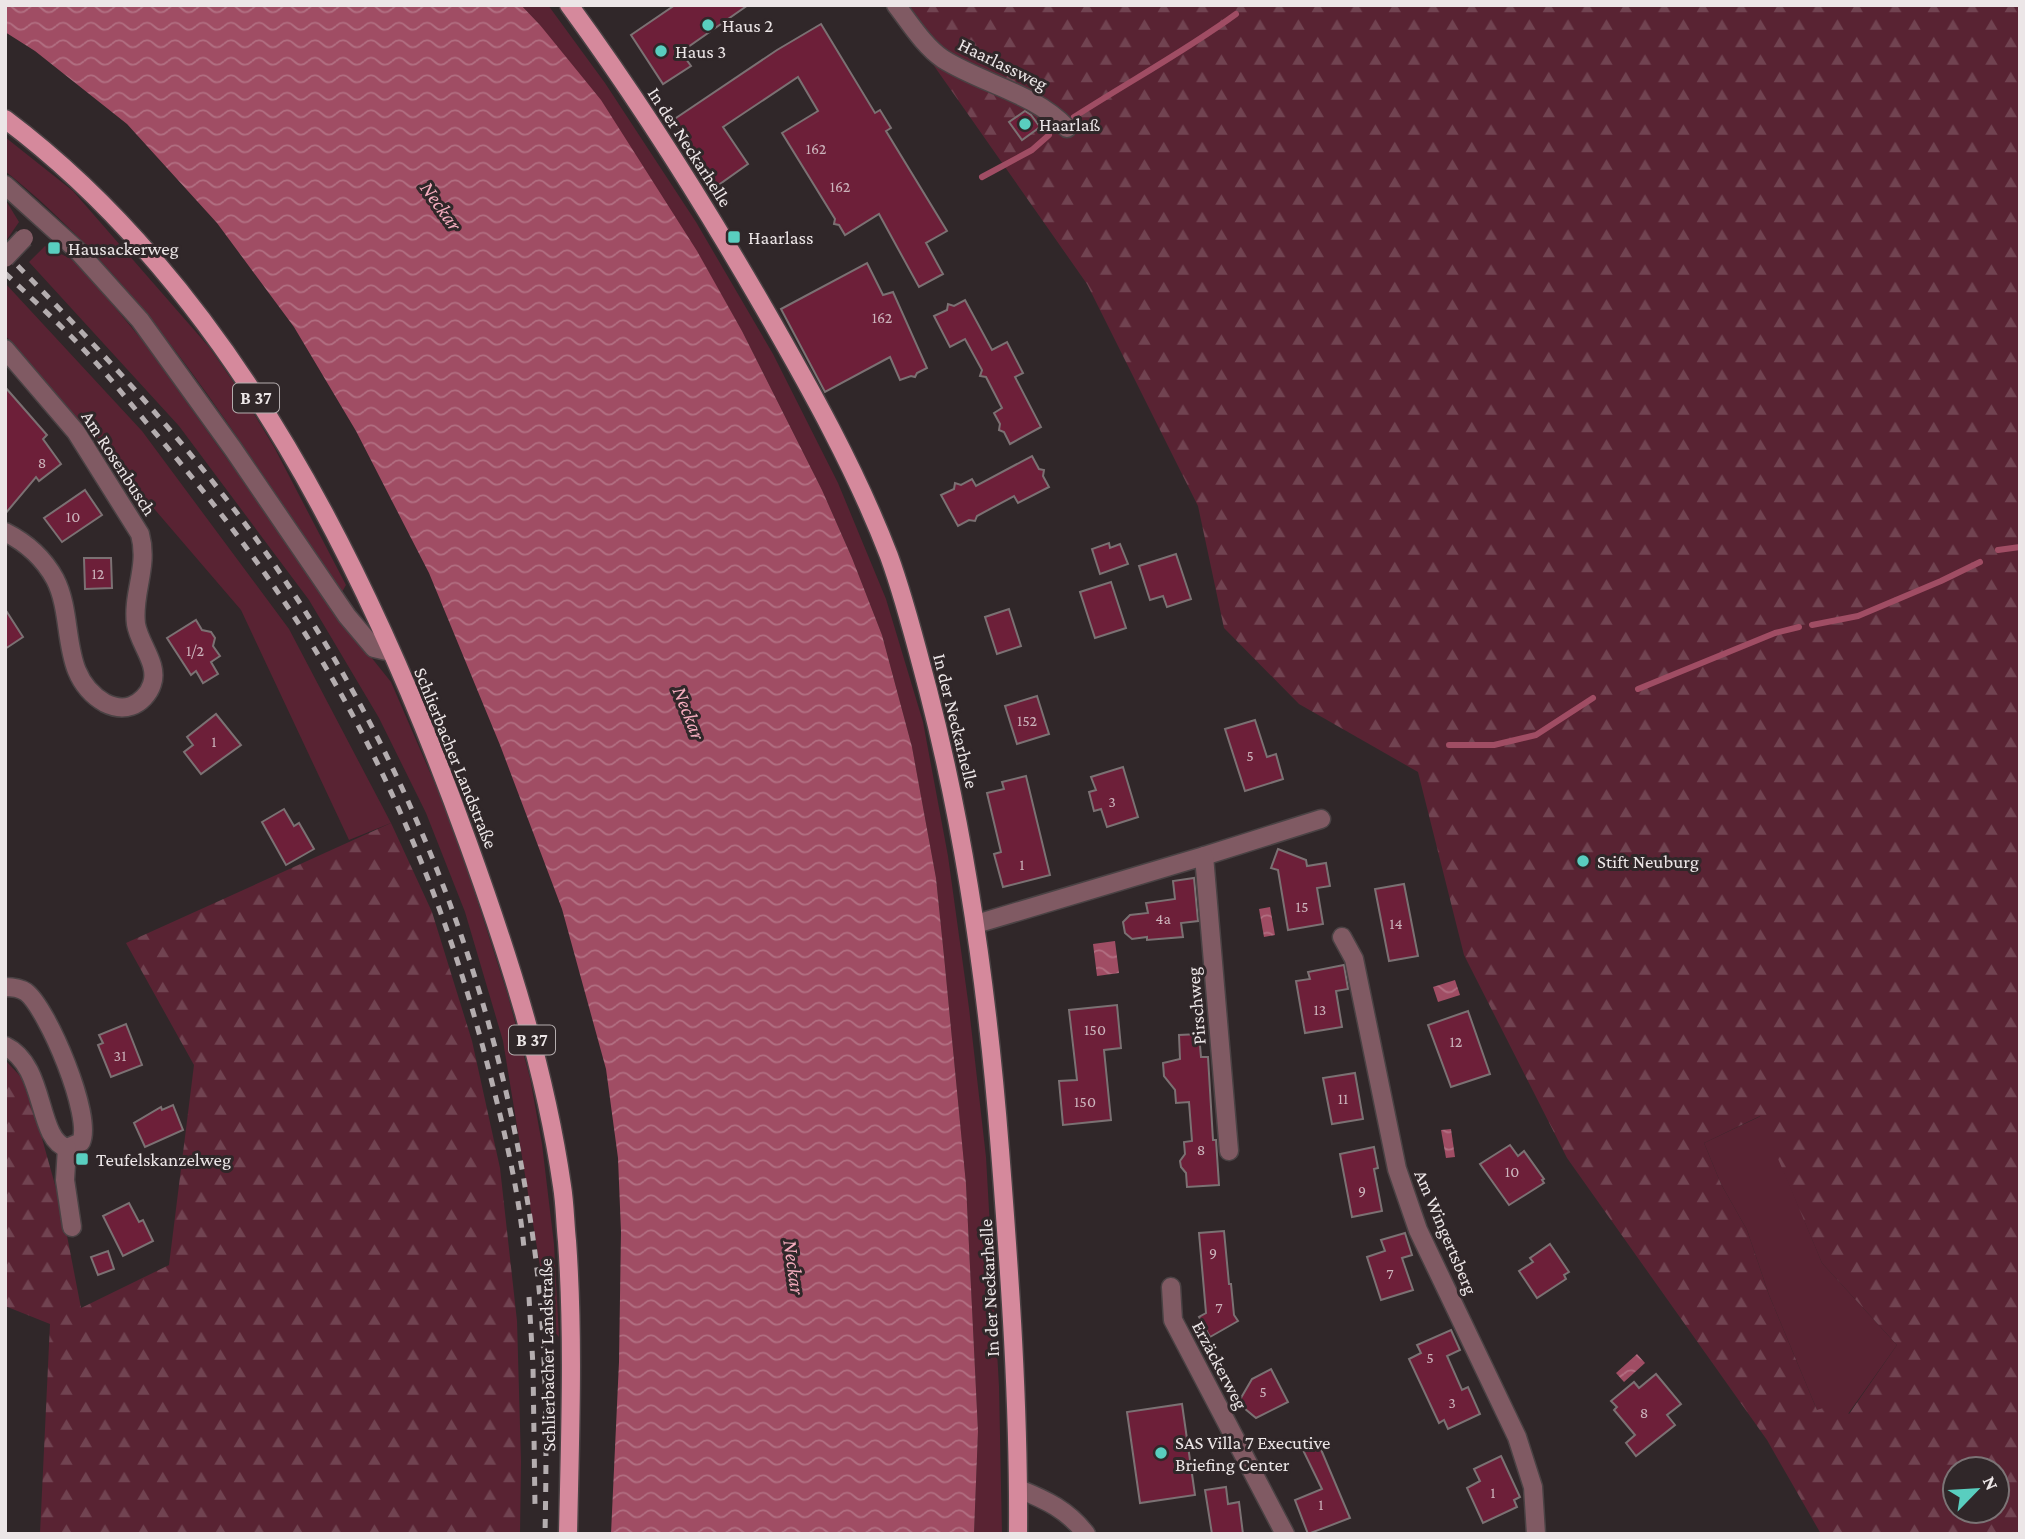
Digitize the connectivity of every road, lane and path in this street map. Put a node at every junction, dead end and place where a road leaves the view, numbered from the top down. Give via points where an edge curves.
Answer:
1 (569, 5) edge
2 (896, 5) edge
3 (5, 119) edge
4 (1067, 128) dead end
5 (5, 184) edge
6 (43, 219) junction
7 (5, 258) edge
8 (5, 349) edge
9 (5, 532) edge
10 (391, 652) junction
11 (1321, 819) dead end
12 (1204, 856) junction
13 (976, 923) junction
14 (1342, 937) dead end
15 (5, 987) edge
16 (5, 1046) edge
17 (67, 1148) junction
18 (1228, 1151) dead end
19 (72, 1227) dead end
20 (1171, 1287) dead end
21 (1019, 1489) junction
22 (568, 1534) edge
23 (1018, 1534) edge
24 (1086, 1534) edge
25 (1285, 1534) edge
26 (1536, 1534) edge

1 - 13 main road, In der Neckarhelle via 711,219 789,352 871,512 905,602 932,704
2 - 4 street, Haarlassweg via 942,58 1043,106
3 - 10 main road, Schlierbacher Landstraße / B 37 via 108,210 219,342 312,492
5 - 6 street
6 - 7 street, bridge
6 - 10 street via 78,250 140,320 347,616 374,648
8 - 9 street, Am Rosenbusch via 76,432 140,534 144,553 136,627 154,676 150,691 140,701 117,708 86,687 71,656 64,601 55,579 32,549
10 - 22 main road, Schlierbacher Landstraße / B 37 via 437,757 498,925 535,1051 563,1186 572,1309
11 - 12 street
12 - 13 street
12 - 18 street, Pirschweg
13 - 21 main road, In der Neckarhelle via 1006,1217
14 - 26 street, Am Wingertsberg via 1354,959 1390,1143 1408,1203 1517,1437 1532,1487
15 - 17 street via 17,988 42,1011 67,1068 85,1127 81,1142
16 - 17 street via 26,1064 52,1138
17 - 19 street via 64,1172
20 - 25 street, Erzäckerweg via 1173,1320
21 - 23 main road, In der Neckarhelle
21 - 24 street via 1063,1510

